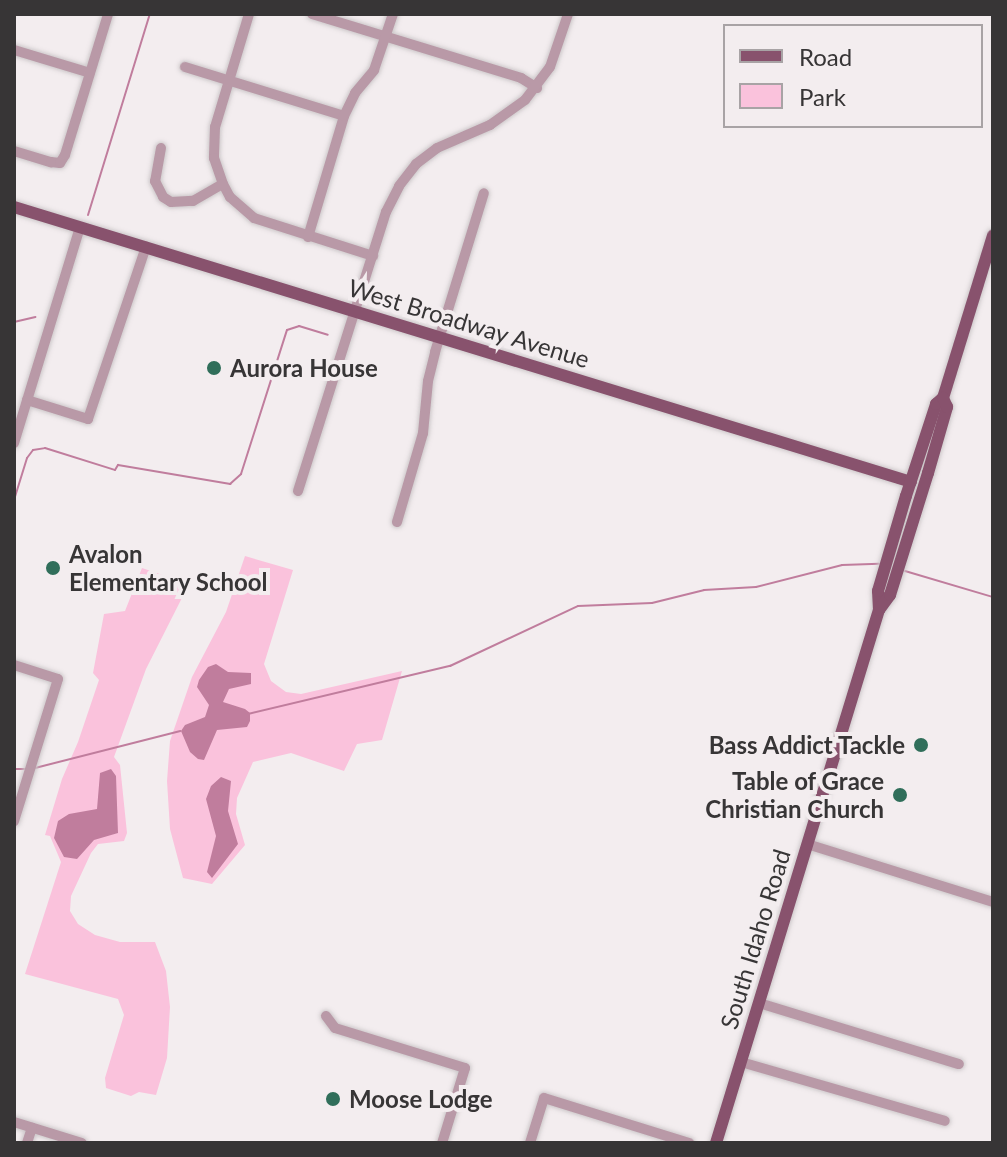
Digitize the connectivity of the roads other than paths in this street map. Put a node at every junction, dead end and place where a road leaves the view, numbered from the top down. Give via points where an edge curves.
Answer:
1 (107, 14) edge
2 (249, 14) edge
3 (312, 14) edge
4 (393, 14) edge
5 (568, 14) edge
6 (386, 37) junction
7 (14, 50) edge
8 (185, 67) dead end
9 (90, 73) junction
10 (229, 80) junction
11 (537, 88) junction
12 (344, 116) junction
13 (161, 148) dead end
14 (14, 151) edge
15 (223, 184) junction
16 (484, 193) dead end
17 (14, 207) edge
18 (80, 227) junction
19 (993, 235) edge
20 (308, 237) junction
21 (146, 247) junction
22 (373, 256) junction
23 (356, 312) junction
24 (439, 337) junction
25 (943, 398) junction
26 (27, 400) junction
27 (14, 443) edge
28 (911, 482) junction
29 (298, 491) dead end
30 (397, 522) dead end
31 (892, 566) junction
32 (14, 665) edge
33 (14, 821) edge
34 (807, 844) junction
35 (993, 902) edge
36 (759, 1003) junction
37 (326, 1016) dead end
38 (741, 1062) junction
39 (959, 1064) dead end
40 (945, 1121) dead end
41 (14, 1122) edge
42 (32, 1128) junction
43 (27, 1143) edge
44 (82, 1143) edge
45 (442, 1143) edge
46 (530, 1143) edge
47 (689, 1143) edge
48 (716, 1143) edge

1 - 9 street
2 - 10 street
3 - 6 street
4 - 6 street
5 - 11 street
6 - 11 street via 521,78
6 - 12 street via 374,70
7 - 9 street
8 - 10 street
9 - 14 street via 60,163
10 - 12 street
10 - 15 street via 213,143
11 - 22 street via 512,112 446,142 416,164 390,203
12 - 20 street
13 - 15 street via 155,181 171,202 193,201
15 - 20 street via 254,218
16 - 24 street
17 - 18 main road, West Broadway Avenue
18 - 21 main road, West Broadway Avenue
18 - 26 street
19 - 25 main road, South Idaho Road
20 - 22 street
21 - 23 main road, West Broadway Avenue
21 - 26 street via 88,419
22 - 23 street
23 - 24 main road, West Broadway Avenue
23 - 29 street
24 - 28 main road, West Broadway Avenue
24 - 30 street via 423,433
25 - 28 main road, South Idaho Road via 936,404
25 - 31 main road, South Idaho Road via 947,407
26 - 27 street
28 - 31 main road, South Idaho Road
31 - 34 main road, South Idaho Road via 878,591 879,610
32 - 33 street via 58,679
34 - 35 street
34 - 36 main road, South Idaho Road
36 - 38 main road, South Idaho Road
36 - 39 street
37 - 45 street via 335,1028 465,1068
38 - 40 street
38 - 48 main road, South Idaho Road
41 - 42 street
42 - 43 street
42 - 44 street
46 - 47 street via 544,1098

